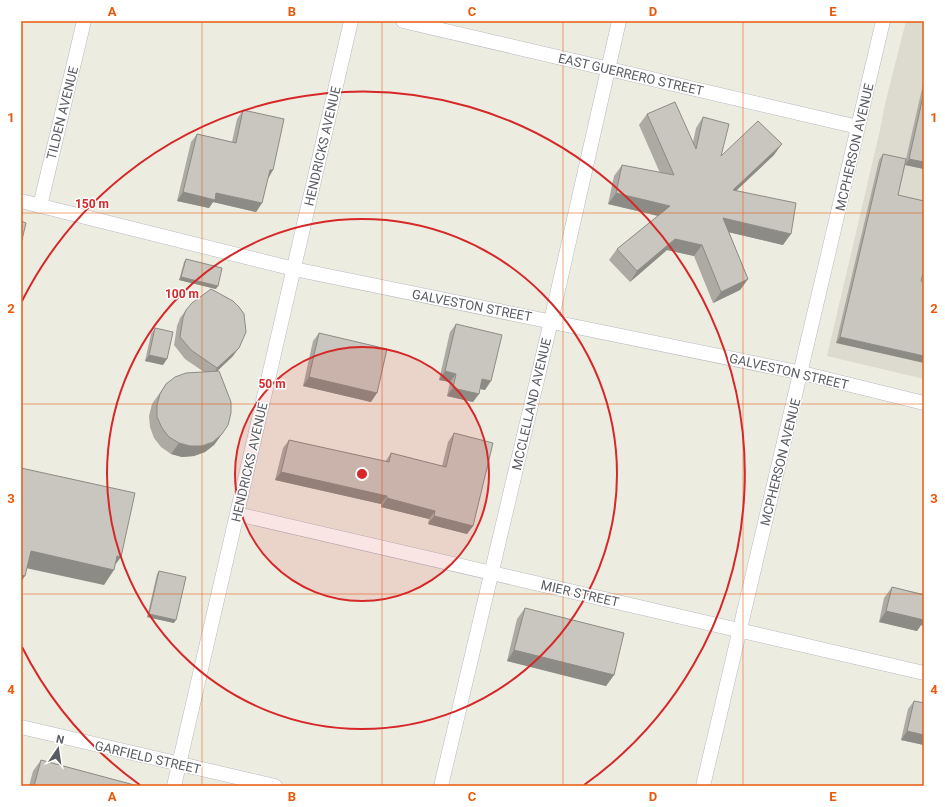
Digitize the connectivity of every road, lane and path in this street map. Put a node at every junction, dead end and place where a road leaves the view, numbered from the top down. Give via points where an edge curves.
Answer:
1 (84, 21) edge
2 (351, 21) edge
3 (403, 21) edge
4 (619, 21) edge
5 (883, 21) edge
6 (608, 69) junction
7 (858, 127) junction
8 (21, 201) edge
9 (40, 206) junction
10 (294, 268) junction
11 (551, 321) junction
12 (802, 373) junction
13 (924, 403) edge
14 (237, 514) junction
15 (491, 573) junction
16 (739, 630) junction
17 (924, 673) edge
18 (21, 727) edge
19 (179, 764) junction
20 (174, 786) edge
21 (275, 786) edge
22 (441, 786) edge
23 (703, 786) edge

1 - 9 street, TILDEN AVENUE
2 - 10 street, HENDRICKS AVENUE
3 - 6 street, EAST GUERRERO STREET
4 - 6 street, MCCLELLAND AVENUE
5 - 7 street, MCPHERSON AVENUE
6 - 7 street, EAST GUERRERO STREET
6 - 11 street, MCCLELLAND AVENUE
7 - 12 street, MCPHERSON AVENUE
8 - 9 street, GALVESTON STREET
9 - 10 street, GALVESTON STREET
10 - 11 street, GALVESTON STREET
10 - 14 street, HENDRICKS AVENUE
11 - 12 street, GALVESTON STREET
11 - 15 street, MCCLELLAND AVENUE
12 - 13 street, GALVESTON STREET
12 - 16 street, MCPHERSON AVENUE
14 - 15 street, MIER STREET
14 - 19 street, HENDRICKS AVENUE
15 - 16 street, MIER STREET
15 - 22 street, MCCLELLAND AVENUE
16 - 17 street, MIER STREET
16 - 23 street, MCPHERSON AVENUE
18 - 19 street, GARFIELD STREET
19 - 20 street, HENDRICKS AVENUE
19 - 21 street, GARFIELD STREET

